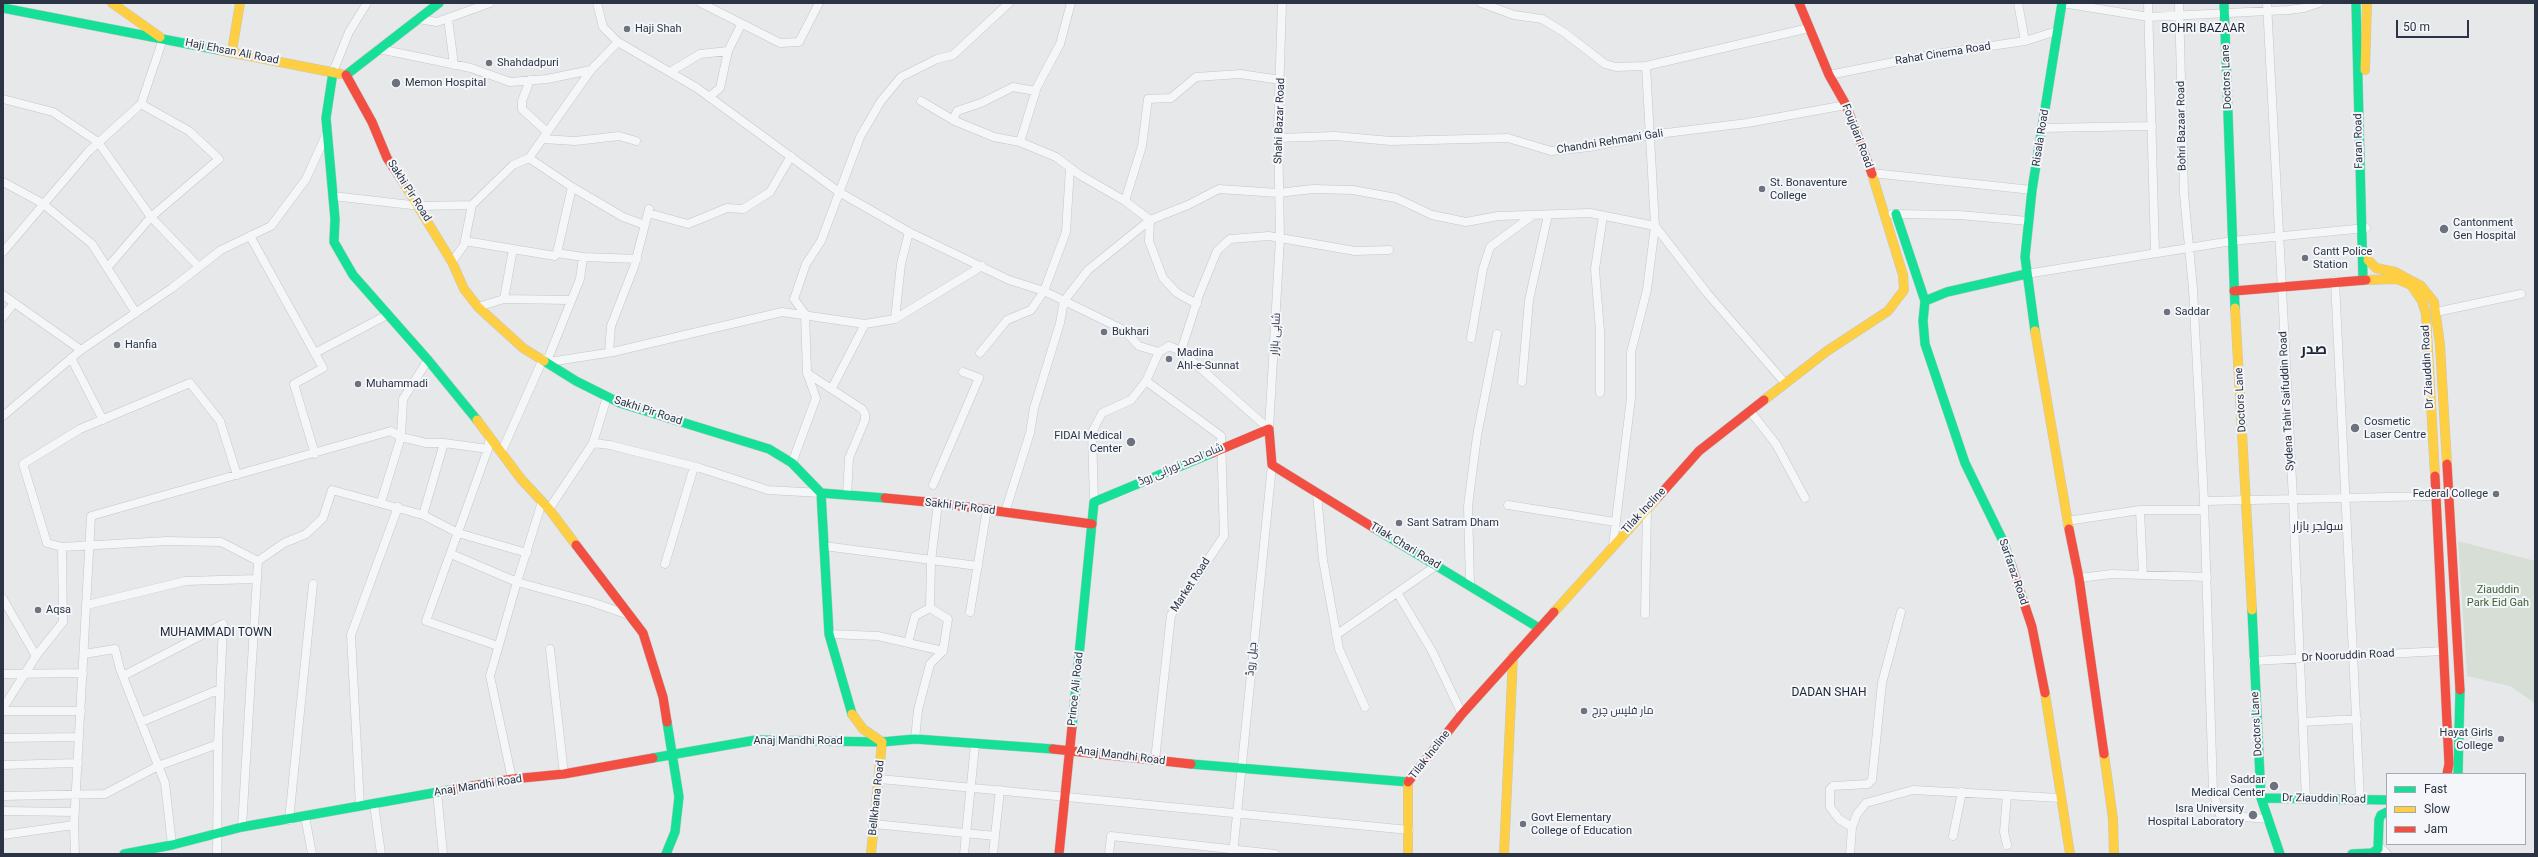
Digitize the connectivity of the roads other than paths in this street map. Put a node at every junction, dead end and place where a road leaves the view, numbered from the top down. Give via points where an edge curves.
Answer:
1 (112, 3) edge
2 (240, 3) edge
3 (367, 3) edge
4 (439, 3) edge
5 (490, 3) edge
6 (597, 3) edge
7 (701, 3) edge
8 (819, 3) edge
9 (1009, 3) edge
10 (1071, 3) edge
11 (1282, 3) edge
12 (1481, 3) edge
13 (1799, 3) edge
14 (2018, 3) edge
15 (2062, 3) edge
16 (2148, 3) edge
17 (2179, 3) edge
18 (2224, 3) edge
19 (2319, 3) edge
20 (2356, 3) edge
21 (2367, 3) edge
22 (121, 6) edge
23 (2304, 6) edge
24 (2267, 7) edge
25 (3, 8) edge
26 (2224, 13) junction
27 (2149, 16) junction
28 (2180, 16) junction
29 (448, 18) junction
30 (418, 19) junction
31 (741, 25) junction
32 (1809, 28) junction
33 (2057, 31) junction
34 (163, 39) junction
35 (2025, 41) junction
36 (618, 42) junction
37 (379, 49) junction
38 (728, 50) junction
39 (232, 51) junction
40 (454, 65) junction
41 (1646, 66) junction
42 (591, 70) junction
43 (333, 72) junction
44 (670, 72) junction
45 (346, 75) junction
46 (1829, 75) junction
47 (530, 80) junction
48 (1281, 80) junction
49 (1036, 91) junction
50 (709, 97) junction
51 (3, 100) edge
52 (921, 101) dead end
53 (141, 104) junction
54 (1846, 105) junction
55 (953, 120) junction
56 (2152, 126) junction
57 (2042, 128) junction
58 (327, 132) junction
59 (545, 135) junction
60 (1650, 135) junction
61 (1278, 138) junction
62 (636, 141) dead end
63 (98, 142) junction
64 (1020, 142) junction
65 (791, 156) junction
66 (529, 158) junction
67 (1070, 168) junction
68 (1872, 174) junction
69 (3, 182) edge
70 (572, 187) junction
71 (2032, 190) junction
72 (839, 192) junction
73 (1278, 193) junction
74 (333, 196) junction
75 (1125, 201) junction
76 (42, 204) junction
77 (472, 205) junction
78 (420, 206) junction
79 (1885, 214) junction
80 (1896, 214) junction
81 (1548, 215) junction
82 (151, 216) junction
83 (1533, 216) junction
84 (1603, 216) junction
85 (1150, 220) junction
86 (2028, 222) junction
87 (645, 225) junction
88 (1655, 226) junction
89 (2364, 228) junction
90 (909, 232) junction
91 (2278, 235) junction
92 (250, 236) junction
93 (1280, 238) junction
94 (465, 241) junction
95 (2232, 241) junction
96 (513, 249) junction
97 (1389, 250) dead end
98 (2188, 250) junction
99 (3, 252) edge
100 (558, 253) junction
101 (2155, 253) junction
102 (583, 257) junction
103 (637, 259) junction
104 (2368, 260) junction
105 (452, 262) junction
106 (982, 266) junction
107 (107, 268) junction
108 (198, 268) junction
109 (2026, 274) junction
110 (1903, 275) joint
111 (2366, 280) junction
112 (2334, 281) junction
113 (2281, 287) junction
114 (1044, 291) junction
115 (2234, 291) junction
116 (2521, 294) dead end
117 (3, 295) edge
118 (504, 299) junction
119 (570, 300) junction
120 (1064, 301) junction
121 (1925, 301) junction
122 (14, 303) junction
123 (1197, 304) junction
124 (478, 307) junction
125 (2436, 312) junction
126 (136, 313) junction
127 (805, 314) junction
128 (387, 315) junction
129 (3, 317) edge
130 (895, 319) junction
131 (865, 324) junction
132 (1496, 334) dead end
133 (1471, 338) dead end
134 (81, 350) junction
135 (1182, 351) junction
136 (609, 352) junction
137 (1159, 352) junction
138 (315, 353) junction
139 (980, 353) dead end
140 (71, 358) junction
141 (428, 360) junction
142 (546, 361) junction
143 (963, 372) dead end
144 (807, 373) junction
145 (1146, 381) junction
146 (1522, 382) dead end
147 (1785, 383) junction
148 (832, 388) junction
149 (1600, 393) dead end
150 (607, 398) junction
151 (1750, 411) junction
152 (3, 416) edge
153 (103, 420) junction
154 (1269, 429) junction
155 (400, 437) junction
156 (490, 437) junction
157 (444, 443) junction
158 (593, 443) junction
159 (1222, 448) junction
160 (488, 450) junction
161 (502, 451) junction
162 (315, 454) junction
163 (792, 463) junction
164 (1272, 465) junction
165 (694, 467) junction
166 (237, 475) junction
167 (933, 485) dead end
168 (821, 493) junction
169 (1317, 494) junction
170 (847, 495) junction
171 (2436, 496) junction
172 (1805, 498) dead end
173 (2293, 499) junction
174 (2346, 499) junction
175 (2246, 500) junction
176 (381, 502) junction
177 (542, 502) junction
178 (1094, 502) junction
179 (938, 503) junction
180 (1508, 505) dead end
181 (2204, 505) junction
182 (398, 507) junction
183 (1647, 508) junction
184 (549, 509) junction
185 (987, 509) junction
186 (2140, 510) junction
187 (1005, 512) junction
188 (423, 515) junction
189 (2067, 521) junction
190 (1615, 522) junction
191 (1092, 524) junction
192 (458, 533) junction
193 (90, 544) junction
194 (1613, 545) junction
195 (824, 546) junction
196 (62, 547) junction
197 (451, 554) junction
198 (527, 554) junction
199 (931, 561) junction
200 (258, 562) junction
201 (665, 564) dead end
202 (1437, 565) junction
203 (978, 566) junction
204 (2143, 575) junction
205 (2207, 576) junction
206 (2079, 578) junction
207 (257, 579) junction
208 (517, 582) junction
209 (313, 584) dead end
210 (1470, 584) junction
211 (1398, 594) junction
212 (3, 599) edge
213 (87, 605) junction
214 (5, 607) edge
215 (930, 608) junction
216 (970, 612) dead end
217 (1901, 612) dead end
218 (1645, 614) dead end
219 (630, 615) junction
220 (1539, 628) junction
221 (829, 634) junction
222 (1336, 635) junction
223 (908, 643) junction
224 (498, 646) junction
225 (550, 649) dead end
226 (2443, 651) junction
227 (943, 652) junction
228 (84, 654) junction
229 (36, 656) junction
230 (1513, 656) junction
231 (2354, 656) junction
232 (2300, 658) junction
233 (2253, 661) junction
234 (83, 673) junction
235 (3, 674) edge
236 (23, 675) junction
237 (123, 676) junction
238 (220, 690) junction
239 (1365, 707) dead end
240 (3, 709) edge
241 (81, 711) junction
242 (1462, 714) junction
243 (2357, 719) junction
244 (141, 722) junction
245 (2303, 722) junction
246 (79, 737) junction
247 (3, 738) edge
248 (915, 739) junction
249 (882, 742) junction
250 (218, 744) junction
251 (975, 745) junction
252 (1070, 750) junction
253 (674, 756) junction
254 (1155, 760) junction
255 (78, 763) junction
256 (3, 765) edge
257 (158, 766) junction
258 (1242, 770) junction
259 (2447, 773) edge
260 (2458, 773) edge
261 (564, 774) junction
262 (512, 779) junction
263 (880, 779) junction
264 (1408, 782) junction
265 (971, 788) junction
266 (1000, 790) junction
267 (437, 792) junction
268 (1962, 792) junction
269 (2007, 794) junction
270 (76, 795) junction
271 (3, 796) edge
272 (1065, 797) junction
273 (2060, 798) junction
274 (2260, 798) junction
275 (2306, 799) junction
276 (2360, 799) junction
277 (2386, 800) edge
278 (374, 804) junction
279 (360, 806) junction
280 (3, 811) edge
281 (75, 812) junction
282 (1237, 813) junction
283 (2386, 813) edge
284 (305, 816) junction
285 (2268, 819) junction
286 (290, 820) junction
287 (874, 824) junction
288 (74, 825) junction
289 (242, 827) junction
290 (1852, 828) junction
291 (1409, 830) junction
292 (967, 833) junction
293 (216, 834) junction
294 (3, 835) edge
295 (995, 836) junction
296 (1953, 836) dead end
297 (172, 845) junction
298 (2007, 845) dead end
299 (2380, 847) junction
300 (1234, 851) edge
301 (76, 854) edge
302 (130, 854) edge
303 (217, 854) edge
304 (312, 854) edge
305 (381, 854) edge
306 (443, 854) edge
307 (666, 854) edge
308 (871, 854) edge
309 (964, 854) edge
310 (993, 854) edge
311 (1059, 854) edge
312 (1109, 854) edge
313 (1276, 854) edge
314 (1408, 854) edge
315 (1504, 854) edge
316 (1850, 854) edge
317 (2070, 854) edge
318 (2114, 854) edge
319 (2280, 854) edge
320 (2352, 854) edge
321 (2387, 854) edge

1 - 22 street
2 - 39 street
3 - 43 street via 349,32
4 - 30 street
5 - 29 street
6 - 36 street via 603,27
7 - 31 street
8 - 31 street via 799,42 780,43
9 - 72 street via 953,55 937,59 901,77 881,101 860,137
10 - 49 street via 1060,44
11 - 48 street, Shahi Bazar Road
12 - 41 street via 1514,15 1542,19 1605,64 1616,67
13 - 32 street, Foujdari Road
14 - 35 street
15 - 27 street
15 - 33 street, Risala Road
16 - 27 street
17 - 28 street, Bohri Bazaar Road
18 - 26 street, Doctors Lane
19 - 23 street
20 - 89 street, Faran Road
21 - 89 street
22 - 34 street
23 - 24 street
24 - 26 street
24 - 91 street, Sydena Tahir Saifuddin Road
25 - 34 street, Haji Ehsan Ali Road
26 - 28 street
26 - 95 street, Doctors Lane
27 - 28 street
27 - 56 street
28 - 98 street, Bohri Bazaar Road via 2184,194
29 - 30 street via 438,22
29 - 40 street
30 - 37 street
31 - 38 street
32 - 41 street
32 - 46 street, Foujdari Road
33 - 35 street, Rahat Cinema Road
33 - 57 street, Risala Road
34 - 39 street, Haji Ehsan Ali Road
34 - 53 street
35 - 46 street, Rahat Cinema Road via 1929,55
36 - 42 street
36 - 44 street
37 - 40 street
37 - 45 street
38 - 44 street via 700,54
38 - 50 street via 720,88
39 - 43 street, Haji Ehsan Ali Road
40 - 47 street via 471,68 510,82
41 - 60 street
42 - 47 street
42 - 59 street
43 - 45 street, Haji Ehsan Ali Road
43 - 58 street via 326,118
44 - 50 street
45 - 78 street, Sakhi Pir Road via 372,122 387,158
46 - 54 street, Foujdari Road
47 - 59 street via 522,101 522,109
48 - 61 street, Shahi Bazar Road
48 - 75 street via 1240,74 1196,77 1171,98 1148,99 1142,146
49 - 55 street via 1013,86 981,103 956,111
49 - 64 street
50 - 65 street
51 - 63 street via 53,112
52 - 55 street
53 - 63 street
53 - 82 street via 189,131 219,159
54 - 60 street, Chandni Rehmani Gali via 1747,123
54 - 68 street, Foujdari Road
55 - 64 street via 994,137
56 - 57 street
56 - 101 street
57 - 71 street, Risala Road
58 - 74 street
58 - 92 street via 306,179 271,226
59 - 62 street via 576,141 619,136
59 - 66 street
60 - 61 street, Chandni Rehmani Gali via 1590,147 1551,151 1508,138 1391,141 1334,136
60 - 88 street
61 - 73 street, Shahi Bazar Road
63 - 76 street
63 - 82 street
64 - 67 street via 1056,156
65 - 72 street
65 - 87 street via 770,192 743,209 727,208 688,224 648,211
66 - 70 street
66 - 77 street via 513,165
67 - 75 street
67 - 114 street via 1066,232
68 - 71 street
68 - 79 street, Foujdari Road
69 - 76 street
70 - 87 street via 623,217
70 - 100 street
71 - 86 street, Risala Road
72 - 90 street
72 - 127 street via 821,241 806,264 794,299
73 - 83 street via 1313,189 1353,190 1396,198 1432,215 1466,222 1498,216
73 - 85 street via 1219,189
73 - 93 street, Shahi Bazar Road
74 - 78 street
74 - 128 street via 334,242 353,275
75 - 85 street
76 - 99 street
76 - 107 street via 92,244
77 - 78 street
77 - 94 street
78 - 105 street, Sakhi Pir Road
79 - 80 street
79 - 110 street, Foujdari Road
80 - 86 street via 1959,215
80 - 121 street
81 - 83 street
81 - 84 street
81 - 146 street via 1529,300
82 - 107 street
82 - 108 street
83 - 133 street via 1490,247 1483,269
84 - 88 street
84 - 149 street via 1595,269 1600,331
85 - 120 street via 1088,270
85 - 123 street via 1149,241 1163,278 1177,293
86 - 109 street, Risala Road
87 - 103 street
88 - 147 street via 1707,293
88 - 190 street via 1647,290 1630,352 1631,398
89 - 91 street
89 - 104 street
89 - 111 street, Faran Road
90 - 106 street
90 - 130 street via 901,264
91 - 95 street
91 - 113 street, Sydena Tahir Saifuddin Road
92 - 108 street via 221,250
92 - 138 street
93 - 97 street via 1355,251
93 - 123 street via 1269,236 1230,240 1217,252
93 - 154 street, شاہی بازار
94 - 96 street
94 - 105 street
95 - 98 street
95 - 115 street, Doctors Lane
96 - 100 street via 548,256 555,256
96 - 118 street
98 - 101 street
98 - 181 street, Bohri Bazaar Road via 2193,290
100 - 102 street
101 - 109 street
102 - 103 street
102 - 119 street via 580,279
103 - 136 street via 611,326
104 - 111 street
104 - 125 street, Dr Ziauddin Road via 2376,268 2395,272 2421,286 2434,302
105 - 124 street, Sakhi Pir Road via 464,289
106 - 114 street via 1009,280
106 - 130 street
107 - 126 street
108 - 126 street
109 - 121 street via 1947,292
109 - 189 street, Risala Road
110 - 147 street, Tilak Incline via 1904,290 1888,311 1827,351
111 - 112 street, Dr Ziauddin Road
111 - 171 street, Dr Ziauddin Road via 2404,281 2411,285 2422,301 2426,314
112 - 113 street, Dr Ziauddin Road
112 - 174 street
113 - 115 street, Dr Ziauddin Road
113 - 173 street, Sydena Tahir Saifuddin Road
114 - 120 street
114 - 139 street via 1031,310 1008,320
115 - 175 street, Doctors Lane
116 - 125 street
117 - 122 street
118 - 119 street
118 - 124 street
119 - 142 street
120 - 137 street via 1124,330 1139,346
120 - 187 street via 1060,323 1034,408 1030,433
121 - 273 street, Sarfaraz Road via 1925,344 1965,463 2003,541 2032,627 2046,695
122 - 129 street
122 - 134 street
123 - 135 street
124 - 142 street, Sakhi Pir Road via 523,348
125 - 260 street, Dr Ziauddin Road via 2460,711
126 - 134 street
127 - 131 street
127 - 136 street via 782,312
127 - 144 street
128 - 138 street
128 - 141 street
130 - 131 street
131 - 148 street
132 - 210 street via 1477,436 1468,506
134 - 140 street
135 - 137 street via 1169,346
135 - 154 street
136 - 142 street
137 - 145 street
138 - 162 street via 323,368 294,384
140 - 152 street
140 - 153 street
141 - 155 street via 403,399
141 - 156 street
142 - 150 street, Sakhi Pir Road
142 - 161 street
143 - 167 street via 979,378
144 - 148 street
144 - 163 street via 816,398
145 - 159 street, Market Road via 1221,436
145 - 178 street via 1131,400 1102,413 1092,432
147 - 151 street, Tilak Incline
148 - 170 street via 862,408 865,414 865,420 849,458
150 - 158 street
150 - 163 street, Sakhi Pir Road via 769,449
151 - 172 street via 1776,444
151 - 183 street, Tilak Incline via 1699,451
153 - 166 street via 190,383 220,422
153 - 196 street via 80,429 23,464 47,543
154 - 159 street, شاہ احمد نورانی روڈ
154 - 164 street
155 - 157 street via 426,443
155 - 162 street via 391,431
155 - 176 street
156 - 160 street
156 - 161 street
157 - 160 street
157 - 188 street
158 - 165 street
158 - 184 street
159 - 178 street, شاہ احمد نورانی روڈ
159 - 254 street, Market Road via 1224,536 1171,615
160 - 192 street
161 - 177 street via 521,479
162 - 166 street
163 - 168 street, Sakhi Pir Road
164 - 169 street, Tilak Chari Road
164 - 258 street, جیل روڈ
165 - 168 street via 768,490
165 - 201 street
166 - 193 street via 91,516
168 - 170 street, Sakhi Pir Road
168 - 195 street
169 - 202 street, Tilak Chari Road
169 - 222 street via 1323,560
170 - 179 street, Sakhi Pir Road
171 - 174 street
171 - 226 street, Dr Ziauddin Road
173 - 174 street
173 - 175 street
173 - 232 street, Sydena Tahir Saifuddin Road
174 - 231 street
175 - 181 street
175 - 233 street, Doctors Lane
176 - 182 street
176 - 200 street via 332,490 323,518 306,534 284,543
177 - 184 street
177 - 198 street
178 - 191 street, Prince Ali Road
179 - 185 street, Sakhi Pir Road
179 - 199 street
180 - 190 street
181 - 186 street
181 - 205 street, Bohri Bazaar Road
182 - 188 street
182 - 279 street via 350,635
183 - 194 street, Tilak Incline
183 - 218 street
184 - 219 street
185 - 187 street, Sakhi Pir Road
185 - 203 street
186 - 189 street
186 - 204 street
187 - 191 street, Sakhi Pir Road
188 - 192 street
189 - 206 street, Risala Road
190 - 194 street
191 - 252 street, Prince Ali Road
192 - 197 street
192 - 198 street
193 - 196 street
193 - 200 street via 221,542
193 - 213 street
194 - 220 street, Tilak Incline
195 - 199 street
195 - 221 street
196 - 229 street via 63,622
197 - 208 street
197 - 224 street via 426,621
198 - 208 street
199 - 203 street
199 - 215 street
200 - 207 street
202 - 210 street, Tilak Chari Road
202 - 211 street
203 - 216 street
204 - 205 street
204 - 206 street via 2112,574
205 - 285 street, Bohri Bazaar Road via 2214,791 2220,815
206 - 318 street, Risala Road via 2113,819
207 - 213 street via 185,581
207 - 289 street
208 - 219 street
208 - 224 street
209 - 286 street
210 - 220 street, Tilak Chari Road
211 - 222 street
211 - 242 street via 1432,651
212 - 214 street
213 - 228 street
214 - 229 street
215 - 223 street via 915,616
215 - 227 street via 948,619
217 - 290 street via 1882,683 1872,780 1868,784 1833,786 1830,789 1830,807 1839,819
219 - 253 street via 643,632 648,647 663,697
220 - 230 street, Tilak Incline
221 - 223 street via 878,636
221 - 249 street via 852,713 863,729
222 - 239 street via 1339,648
223 - 227 street
224 - 262 street via 490,676
225 - 261 street
226 - 231 street, Dr Nooruddin Road
226 - 259 street, Dr Ziauddin Road via 2449,764
227 - 248 street via 930,664 918,710
228 - 234 street
228 - 237 street via 115,649
229 - 236 street
230 - 242 street, Tilak Incline
230 - 315 street
231 - 232 street, Dr Nooruddin Road
231 - 243 street
232 - 233 street, Dr Nooruddin Road
232 - 245 street, Sydena Tahir Saifuddin Road
233 - 274 street, Doctors Lane
234 - 236 street
234 - 241 street
235 - 236 street
236 - 240 street
237 - 238 street via 223,624
237 - 244 street
238 - 244 street
238 - 250 street
240 - 241 street
241 - 246 street
242 - 264 street, Tilak Incline
243 - 245 street
243 - 276 street
244 - 257 street
245 - 275 street, Sydena Tahir Saifuddin Road
246 - 247 street
246 - 255 street
248 - 249 street, Anaj Mandhi Road
248 - 251 street, Anaj Mandhi Road
249 - 253 street, Anaj Mandhi Road via 756,740
249 - 263 street, Bellkhana Road
250 - 257 street
250 - 293 street
251 - 252 street, Anaj Mandhi Road
251 - 265 street
252 - 254 street, Anaj Mandhi Road
252 - 272 street, Prince Ali Road
253 - 261 street, Anaj Mandhi Road
253 - 307 street via 678,797 676,832
254 - 258 street, Anaj Mandhi Road
255 - 256 street
255 - 270 street
257 - 270 street via 105,794
257 - 297 street via 165,783
258 - 264 street, Anaj Mandhi Road
258 - 282 street, جیل روڈ
261 - 262 street, Anaj Mandhi Road
262 - 267 street, Anaj Mandhi Road
263 - 265 street
263 - 287 street, Bellkhana Road
264 - 291 street
265 - 266 street
265 - 292 street
266 - 272 street
266 - 295 street
267 - 278 street, Anaj Mandhi Road
267 - 306 street
268 - 269 street
268 - 290 street via 1912,790 1866,803 1857,814
268 - 296 street
269 - 273 street
269 - 298 street via 2004,832
270 - 271 street
270 - 281 street
272 - 282 street
272 - 311 street, Prince Ali Road
273 - 317 street, Sarfaraz Road
274 - 275 street, Dr Ziauddin Road
274 - 285 street, Doctors Lane
275 - 276 street, Dr Ziauddin Road
276 - 277 street, Dr Ziauddin Road
278 - 279 street, Anaj Mandhi Road
278 - 305 street
279 - 284 street, Anaj Mandhi Road
280 - 281 street
281 - 288 street
282 - 291 street
282 - 300 street, جیل روڈ
283 - 299 street via 2379,820
284 - 286 street, Anaj Mandhi Road
284 - 304 street
285 - 319 street, Doctors Lane
286 - 289 street, Anaj Mandhi Road
287 - 292 street
287 - 308 street, Bellkhana Road
288 - 294 street
288 - 301 street
289 - 293 street, Anaj Mandhi Road
290 - 316 street
291 - 314 street
292 - 295 street
292 - 309 street
293 - 297 street, Anaj Mandhi Road
293 - 303 street
295 - 310 street
297 - 302 street, Anaj Mandhi Road
299 - 320 street via 2372,853
299 - 321 street
300 - 312 street via 1111,836
300 - 313 street

